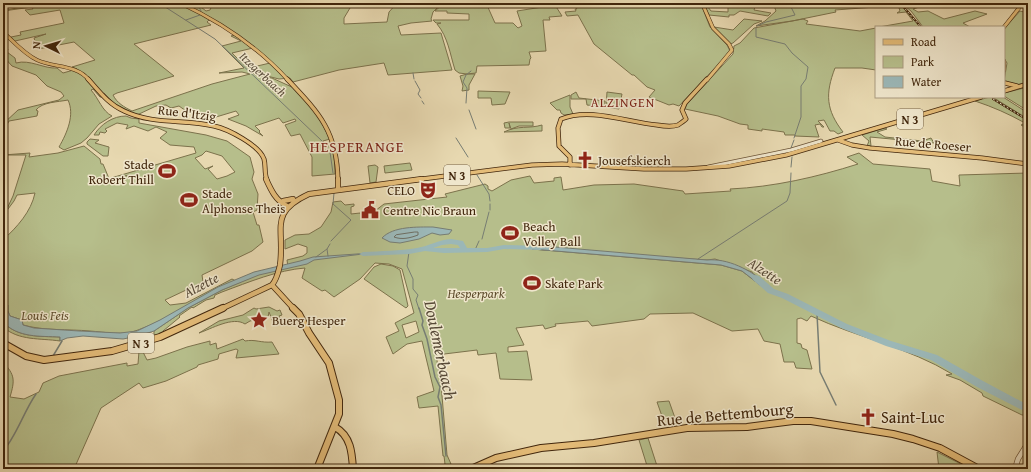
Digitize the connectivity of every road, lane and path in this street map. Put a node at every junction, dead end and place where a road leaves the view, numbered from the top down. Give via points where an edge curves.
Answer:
1 (180, 3) edge
2 (702, 3) edge
3 (1023, 3) edge
4 (1005, 26) edge
5 (3, 32) edge
6 (1005, 83) edge
7 (1005, 84) edge
8 (1026, 85) edge
9 (1012, 88) junction
10 (1005, 90) edge
11 (978, 98) edge
12 (838, 140) junction
13 (821, 141) dead end
14 (747, 158) junction
15 (751, 162) junction
16 (1028, 164) edge
17 (570, 165) junction
18 (703, 168) junction
19 (338, 189) junction
20 (319, 192) junction
21 (278, 200) junction
22 (283, 201) junction
23 (288, 205) junction
24 (272, 285) junction
25 (3, 343) edge
26 (335, 427) junction
27 (1028, 443) edge
28 (317, 469) edge
29 (353, 469) edge
30 (471, 469) edge
31 (978, 469) edge
32 (1015, 469) edge

1 - 19 main road via 238,34 286,75 323,120 330,133 336,153
2 - 17 main road via 713,28 732,50 684,105 682,110 686,120 680,125 668,126 588,115 564,117 559,122 559,146 570,157
3 - 4 main road
5 - 21 main road, Rue d'Itzig via 34,59 84,74 111,105 125,112 152,120 207,125 230,132 251,144 264,159 267,182
6 - 8 main road
7 - 9 main road
8 - 9 main road
9 - 10 main road
11 - 12 main road, N 3
12 - 15 main road, N 3
12 - 16 main road, Rue de Roeser via 846,144 881,149
13 - 14 street, N 3 via 791,150
14 - 15 street
14 - 18 street, N 3
15 - 18 main road, N 3
17 - 18 main road, N 3 via 634,169
17 - 19 main road, N 3 via 532,165
19 - 20 main road, N 3
20 - 22 main road via 302,194
20 - 23 main road, N 3
21 - 22 main road
21 - 23 main road, Rue d'Itzig
22 - 23 main road
23 - 24 main road via 281,216 282,255 276,282
24 - 25 main road, N 3 via 177,330 144,343 112,351 44,360 26,356
24 - 26 main road via 300,314 329,363 340,408
26 - 28 main road
26 - 29 main road via 343,431 348,439
27 - 32 street
30 - 31 main road, Rue de Bettembourg via 496,458 541,448 594,443 687,428 748,427 811,421 912,439 940,448

